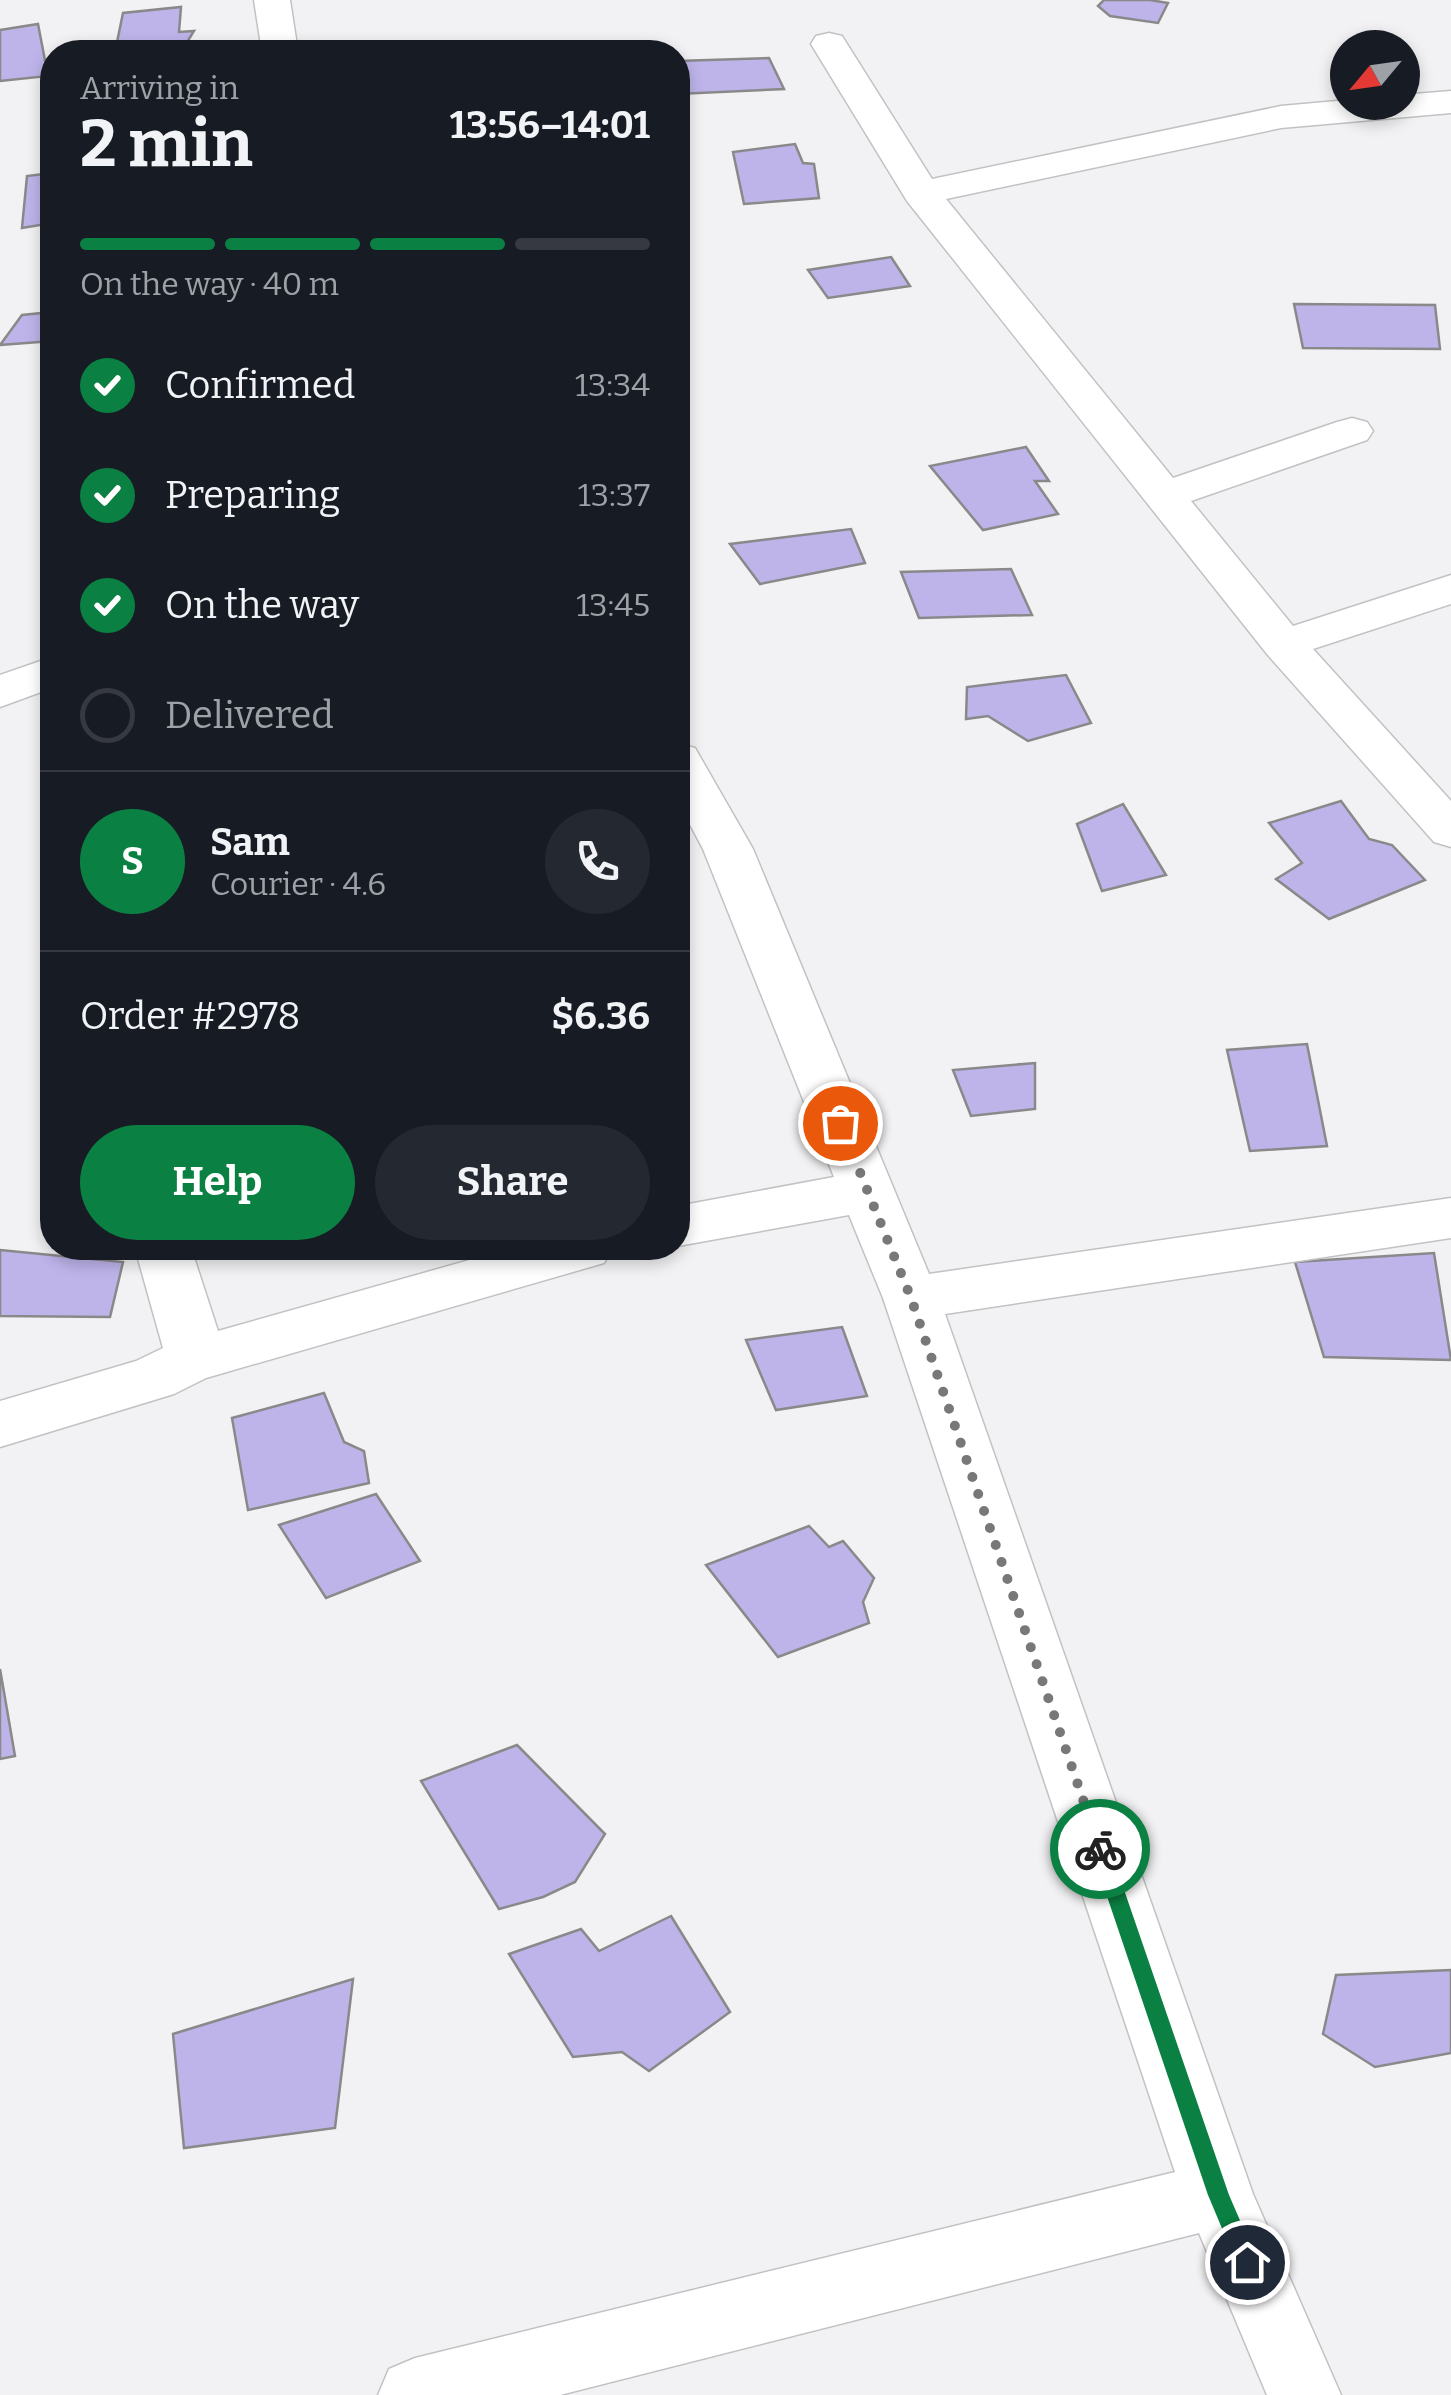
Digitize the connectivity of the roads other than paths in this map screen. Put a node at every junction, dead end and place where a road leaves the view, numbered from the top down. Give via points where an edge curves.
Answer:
1 (272, 0) edge
2 (278, 40) edge
3 (829, 44) dead end
4 (1451, 102) edge
5 (921, 193) junction
6 (1352, 431) dead end
7 (1164, 496) junction
8 (1451, 589) edge
9 (1283, 644) junction
10 (40, 676) edge
11 (0, 692) edge
12 (690, 799) edge
13 (1451, 831) edge
14 (868, 1191) junction
15 (1451, 1218) edge
16 (690, 1224) edge
17 (168, 1260) edge
18 (542, 1260) edge
19 (911, 1298) junction
20 (188, 1361) junction
21 (0, 1424) edge
22 (1218, 2195) junction
23 (415, 2395) edge
24 (1304, 2395) edge

1 - 2 street
3 - 5 street
4 - 5 street via 1281,118
5 - 7 street
6 - 7 street
7 - 9 street
8 - 9 street
9 - 13 street
10 - 11 street
12 - 14 street via 728,849
14 - 16 street
14 - 19 street
15 - 19 street
17 - 20 street via 193,1343
18 - 20 street
19 - 22 street
20 - 21 street via 154,1378
22 - 23 street
22 - 24 street

